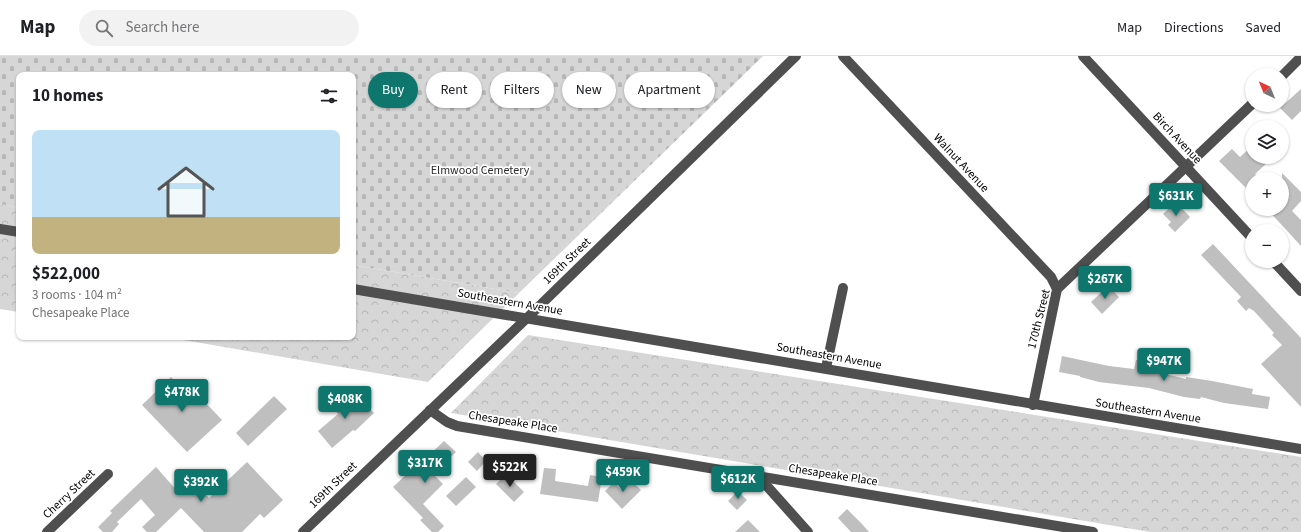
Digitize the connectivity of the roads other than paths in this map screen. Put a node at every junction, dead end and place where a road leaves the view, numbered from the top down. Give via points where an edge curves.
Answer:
1 (796, 56) edge
2 (843, 56) edge
3 (1083, 56) edge
4 (1301, 57) edge
5 (1289, 69) edge
6 (1245, 111) edge
7 (1186, 167) junction
8 (0, 229) edge
9 (1245, 230) edge
10 (16, 232) edge
11 (1280, 268) edge
12 (843, 288) dead end
13 (1057, 289) junction
14 (356, 290) edge
15 (1301, 291) edge
16 (527, 318) junction
17 (826, 368) junction
18 (1033, 405) junction
19 (430, 410) junction
20 (1301, 448) edge
21 (108, 474) dead end
22 (758, 475) junction
23 (1039, 522) junction
24 (47, 532) edge
25 (303, 532) edge
26 (808, 532) edge
27 (1048, 532) edge
28 (1093, 532) edge

1 - 16 street, 169th Street
2 - 13 street, Walnut Avenue via 1051,277
3 - 7 street, Birch Avenue
4 - 5 street
6 - 7 street, 170th Street
7 - 9 street, Birch Avenue
7 - 13 street, 170th Street
8 - 10 street
11 - 15 street
12 - 17 street
13 - 18 street, 170th Street
14 - 16 street, Southeastern Avenue
16 - 17 street, Southeastern Avenue
16 - 19 street, 169th Street
17 - 18 street, Southeastern Avenue
18 - 20 street, Southeastern Avenue
19 - 22 street, Chesapeake Place via 446,422 457,426
19 - 25 street, 169th Street
21 - 24 street, Cherry Street
22 - 23 street, Chesapeake Place
22 - 26 street
23 - 27 street
23 - 28 street, Chesapeake Place

